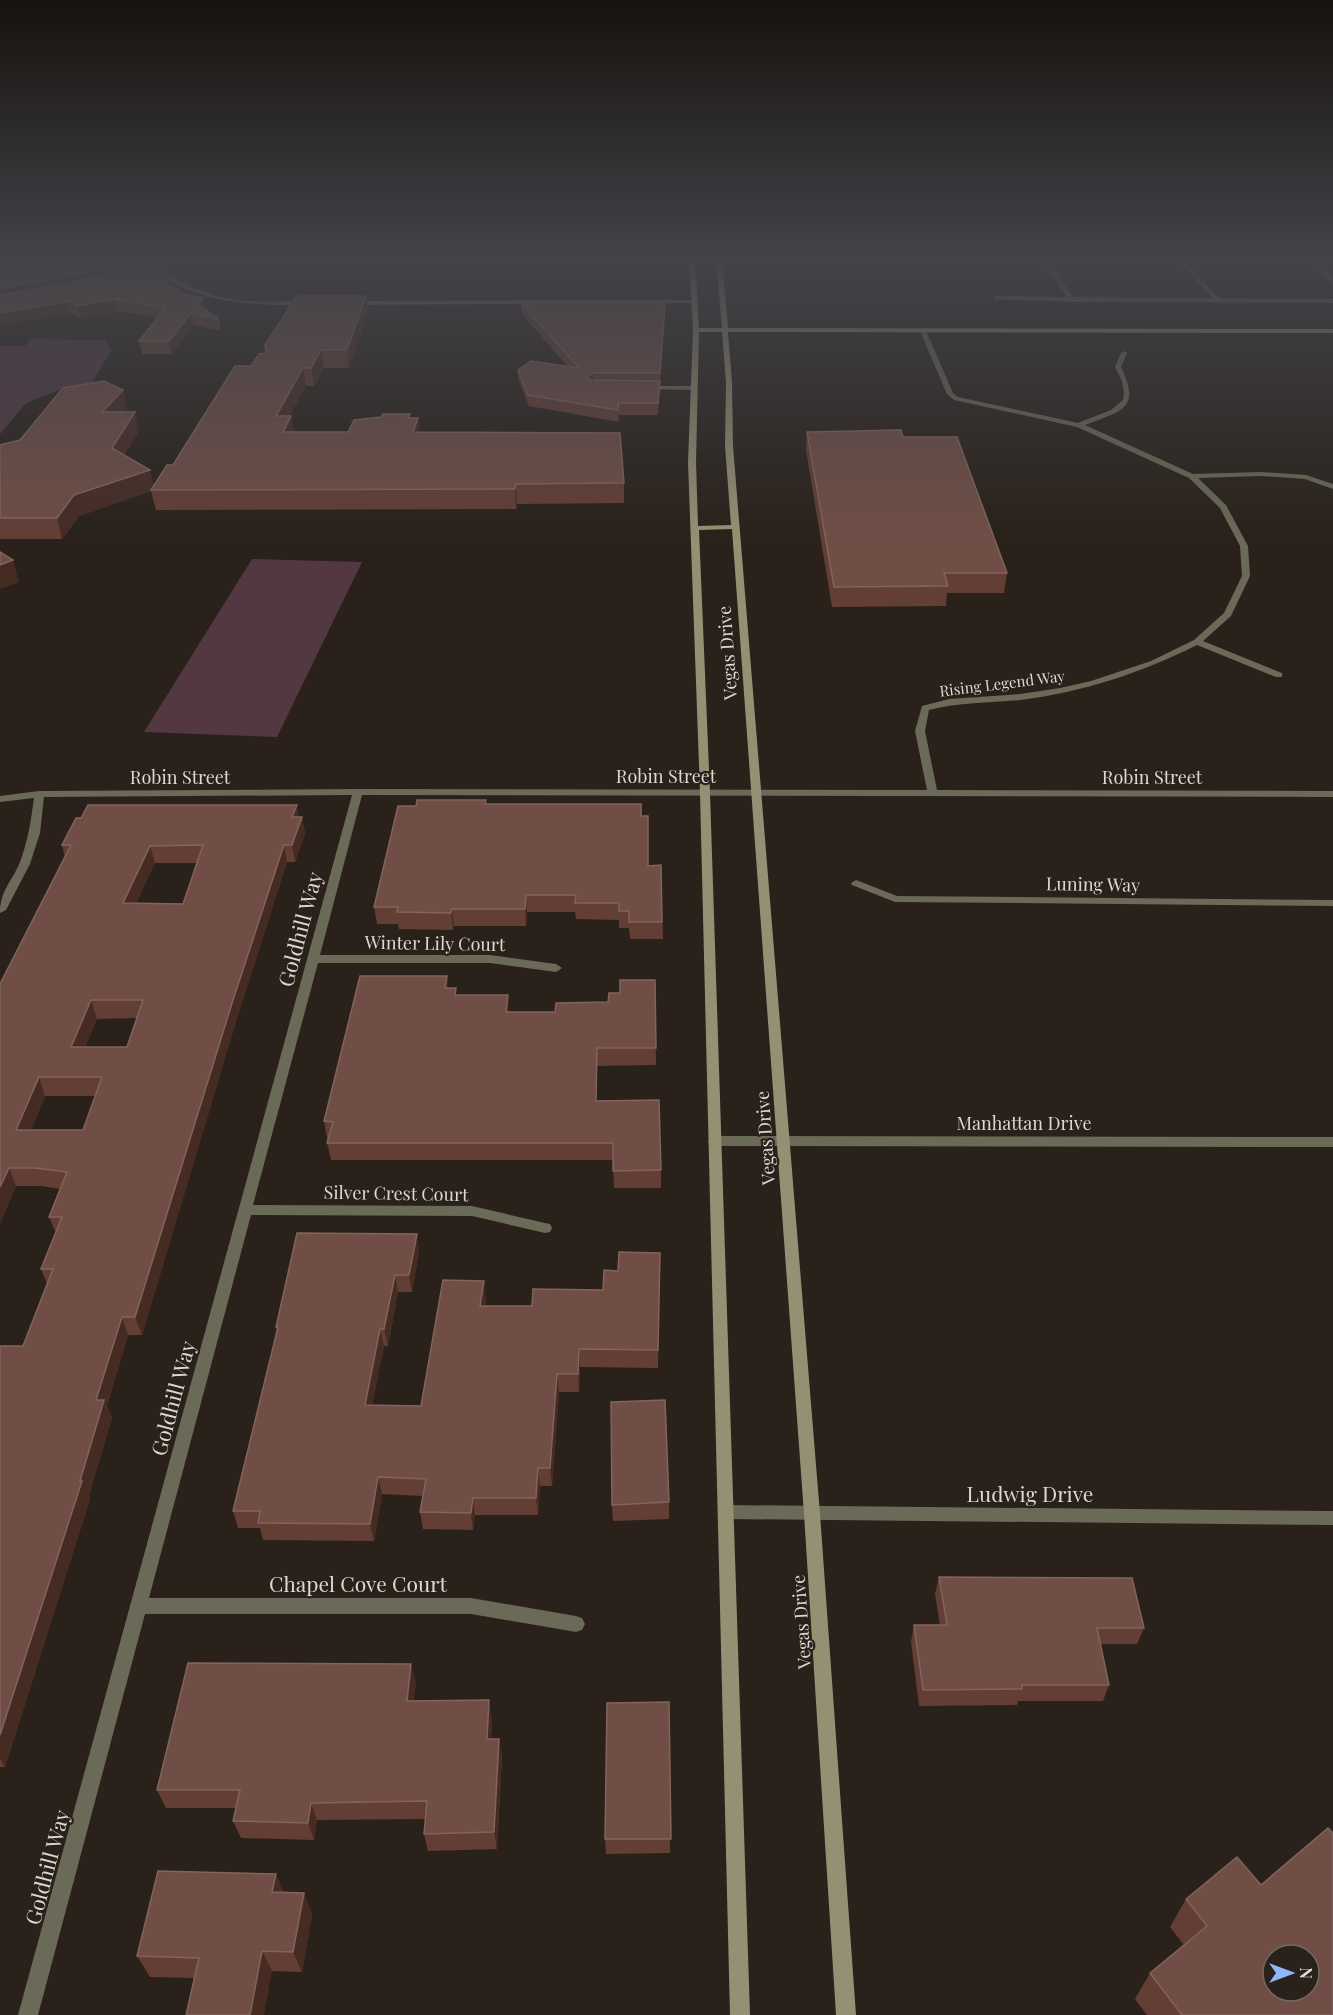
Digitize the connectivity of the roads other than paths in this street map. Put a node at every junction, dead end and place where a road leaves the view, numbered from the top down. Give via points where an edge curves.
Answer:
1 (695, 352) edge
2 (727, 352) edge
3 (932, 352) edge
4 (1124, 353) dead end
5 (638, 388) edge
6 (693, 388) junction
7 (1079, 426) junction
8 (1192, 476) junction
9 (1333, 487) edge
10 (735, 527) junction
11 (694, 528) junction
12 (1197, 642) junction
13 (1279, 675) dead end
14 (358, 792) junction
15 (705, 793) junction
16 (756, 793) junction
17 (933, 794) junction
18 (1333, 794) edge
19 (39, 795) junction
20 (0, 799) edge
21 (856, 883) dead end
22 (1333, 903) edge
23 (0, 910) edge
24 (312, 959) junction
25 (556, 968) dead end
26 (783, 1140) junction
27 (715, 1141) junction
28 (1333, 1142) edge
29 (244, 1210) junction
30 (545, 1228) dead end
31 (726, 1512) junction
32 (812, 1514) junction
33 (1333, 1518) edge
34 (138, 1606) junction
35 (576, 1624) dead end
36 (27, 2015) edge
37 (740, 2015) edge
38 (846, 2015) edge

1 - 6 main road, Vegas Drive
2 - 10 main road, Vegas Drive
3 - 7 street, Rising Legend Way via 950,394 956,399
4 - 7 street via 1118,367 1129,395 1124,406
5 - 6 street
6 - 11 main road, Vegas Drive
7 - 8 street, Rising Legend Way
8 - 9 street via 1306,477
8 - 12 street, Rising Legend Way via 1223,507 1244,546 1246,576 1228,614
10 - 11 main road
10 - 16 main road, Vegas Drive
11 - 15 main road, Vegas Drive
12 - 13 street
12 - 17 street, Rising Legend Way via 1154,663 1094,683 1020,697 949,702 925,708 920,731
14 - 15 street, Robin Street
14 - 19 street, Robin Street
14 - 24 street, Goldhill Way
15 - 16 street, Robin Street
15 - 27 main road, Vegas Drive
16 - 17 street, Robin Street
16 - 26 main road, Vegas Drive
17 - 18 street, Robin Street
19 - 20 street, Robin Street
19 - 23 street via 35,832 25,864
21 - 22 street, Luning Way via 896,899
24 - 25 street, Winter Lily Court via 490,959
24 - 29 street, Goldhill Way
26 - 27 street, Manhattan Drive
26 - 28 street, Manhattan Drive
26 - 32 main road, Vegas Drive
27 - 31 main road, Vegas Drive
29 - 30 street, Silver Crest Court via 472,1211
29 - 34 street, Goldhill Way
31 - 32 street, Ludwig Drive
31 - 37 main road, Vegas Drive
32 - 33 street, Ludwig Drive
32 - 38 main road, Vegas Drive
34 - 35 street, Chapel Cove Court via 471,1606
34 - 36 street, Goldhill Way

